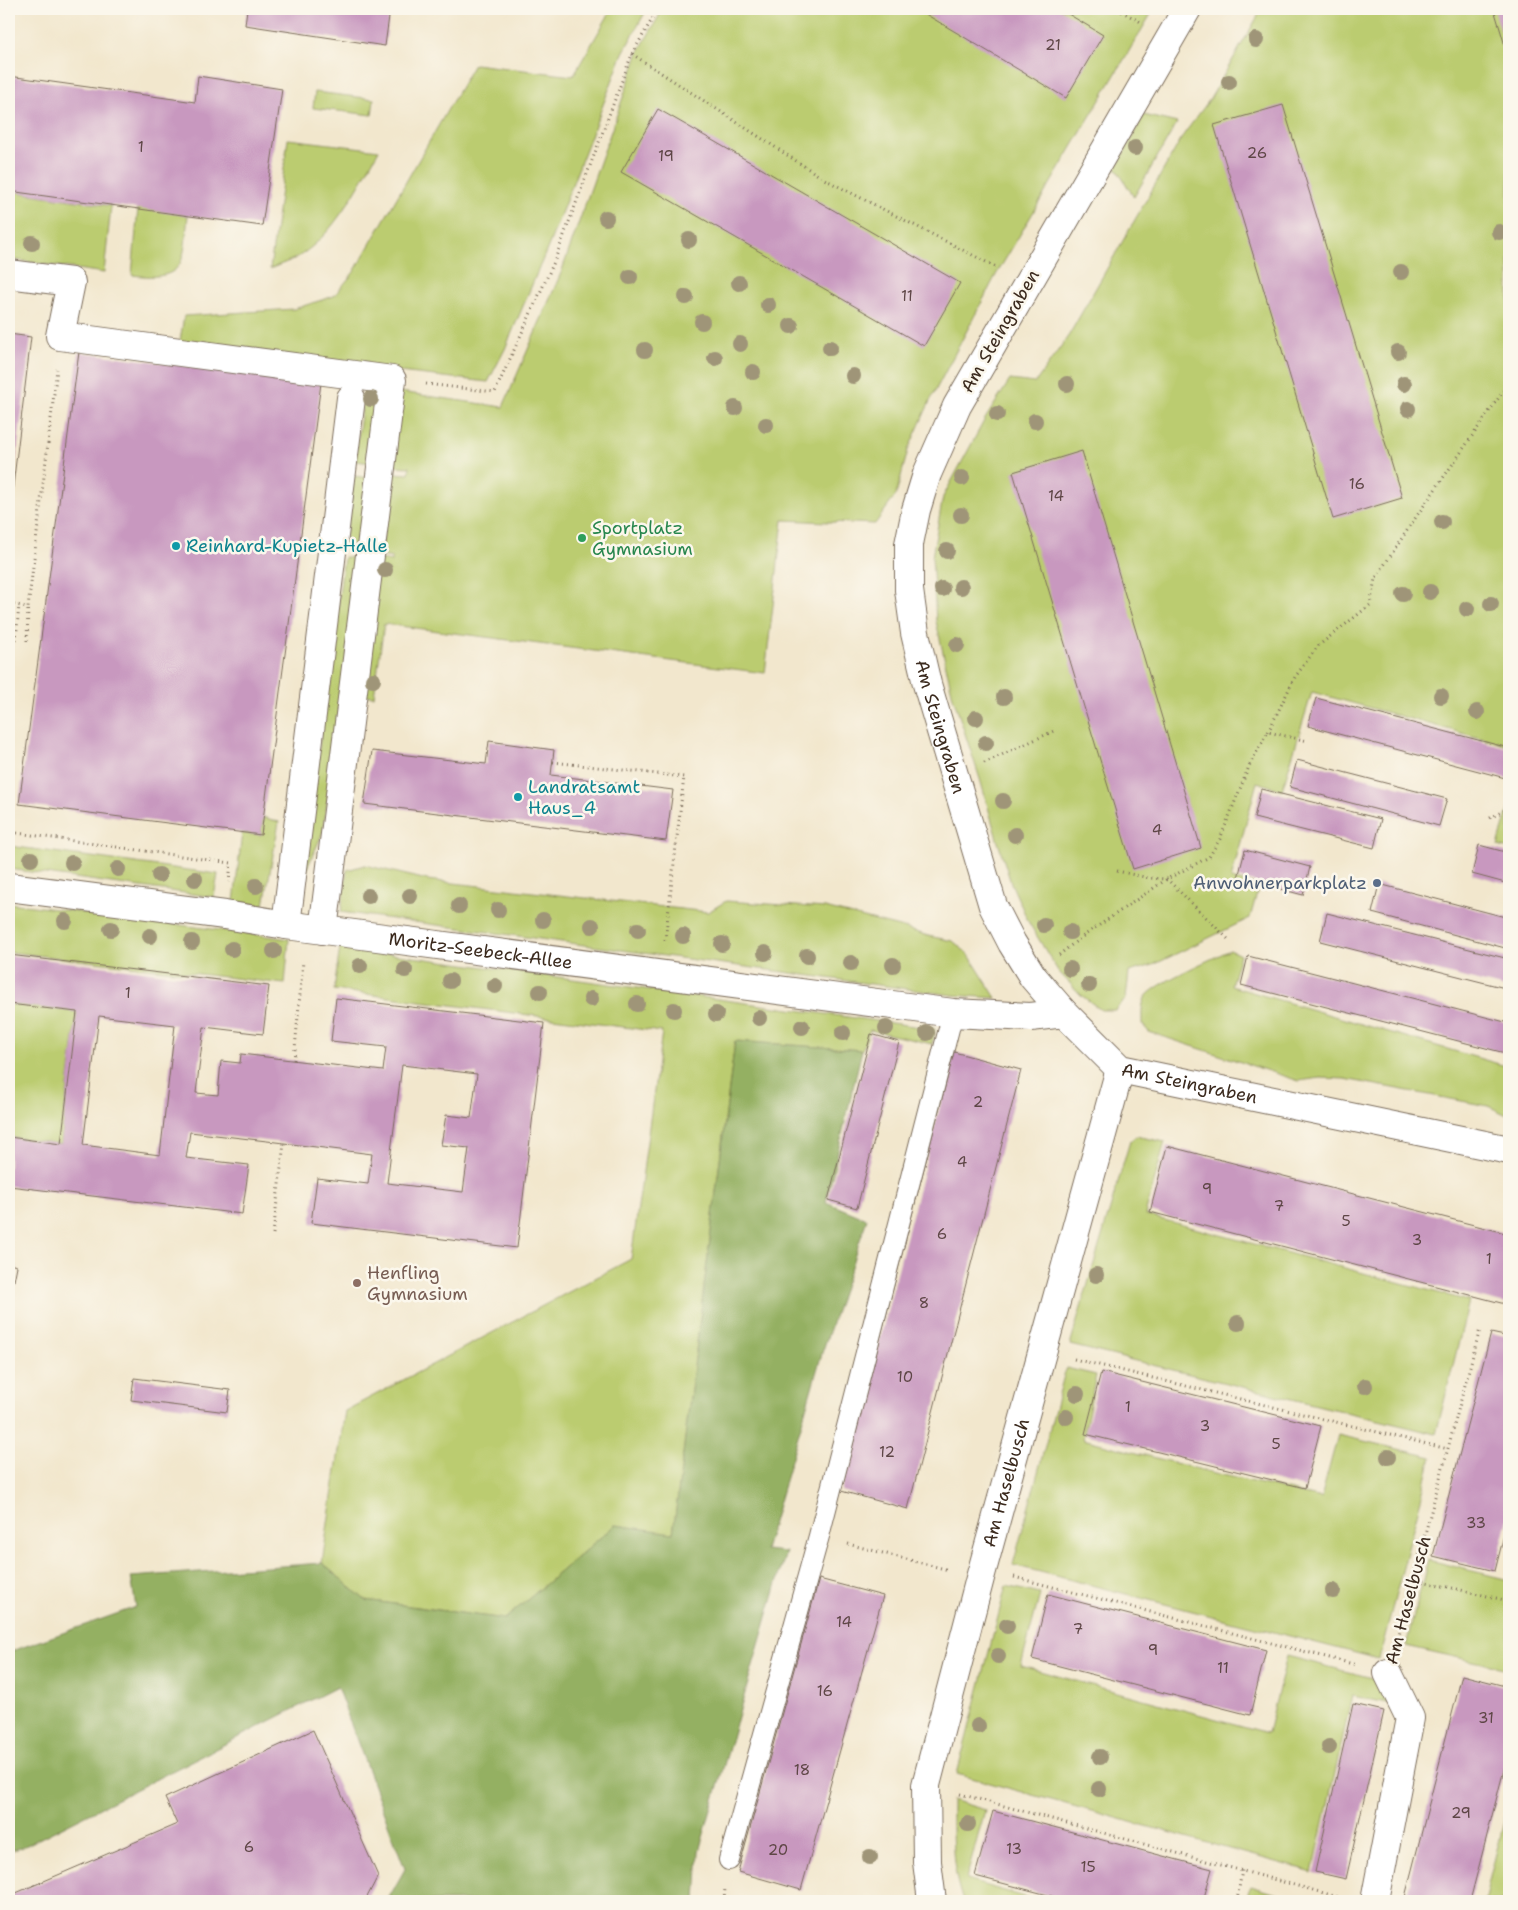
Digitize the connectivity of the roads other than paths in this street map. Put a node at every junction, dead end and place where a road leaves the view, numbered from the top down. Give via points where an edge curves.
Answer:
1 (1187, 9) edge
2 (9, 274) edge
3 (351, 398) dead end
4 (9, 887) edge
5 (305, 928) junction
6 (953, 1013) junction
7 (1064, 1013) junction
8 (1120, 1069) junction
9 (1509, 1150) edge
10 (1388, 1673) road end
11 (729, 1860) dead end
12 (932, 1901) edge
13 (1375, 1901) edge

1 - 7 street, Am Steingraben via 957,406 916,510 909,544 915,633 993,906 1033,977
2 - 5 street via 71,282 60,336 392,380
3 - 5 street
4 - 5 street, Moritz-Seebeck-Allee
5 - 6 street, Moritz-Seebeck-Allee
6 - 7 street, Moritz-Seebeck-Allee via 1031,1017
6 - 11 lane via 819,1536
7 - 8 street, Am Steingraben
8 - 9 street, Am Steingraben
8 - 12 street, Am Haselbusch via 926,1785 927,1862
10 - 13 street, Am Haselbusch via 1410,1718

